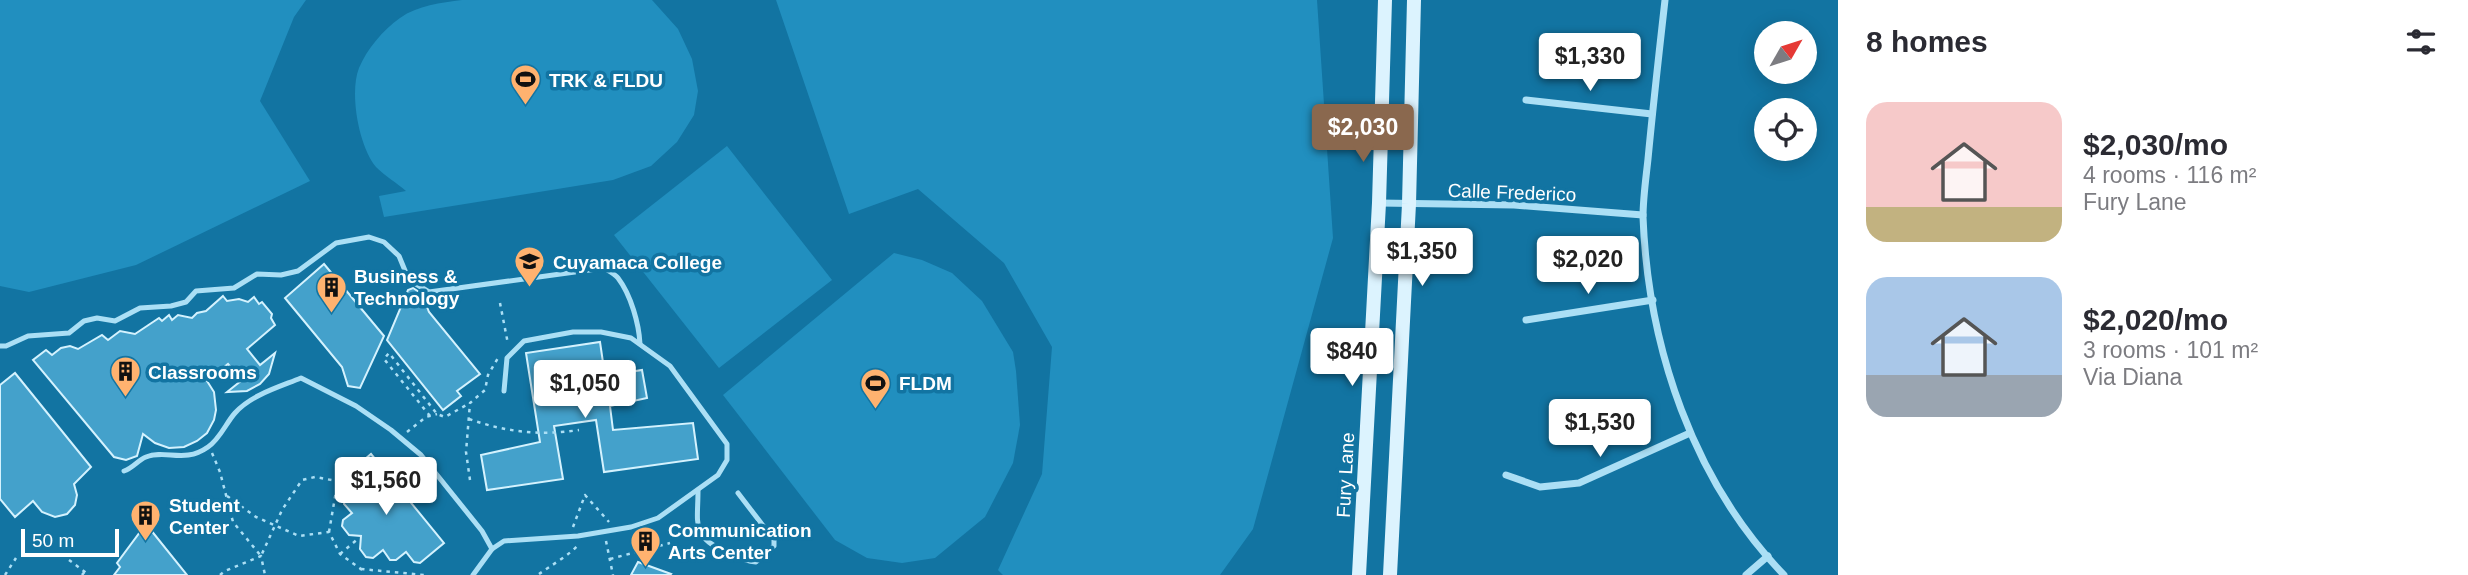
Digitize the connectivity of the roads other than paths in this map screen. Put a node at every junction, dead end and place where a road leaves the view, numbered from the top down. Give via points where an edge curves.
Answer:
1 (1385, 0) edge
2 (1414, 0) edge
3 (1665, 0) edge
4 (1526, 100) dead end
5 (1652, 114) junction
6 (1379, 203) junction
7 (1409, 204) junction
8 (1643, 215) junction
9 (1653, 300) junction
10 (1526, 320) dead end
11 (640, 344) junction
12 (0, 346) edge
13 (504, 391) dead end
14 (1690, 433) junction
15 (124, 471) dead end
16 (1506, 475) dead end
17 (698, 491) junction
18 (738, 494) dead end
19 (492, 549) junction
20 (1768, 556) junction
21 (473, 575) edge
22 (1359, 575) edge
23 (1390, 575) edge
24 (1746, 575) edge
25 (1784, 575) edge

1 - 6 main road, Fury Lane
2 - 7 main road
3 - 5 street
4 - 5 street
5 - 8 street
6 - 7 street, Calle Frederico
6 - 22 main road, Fury Lane
7 - 8 street, Calle Frederico via 1514,205
7 - 23 main road
8 - 9 street
9 - 10 street
9 - 14 street via 1658,333
11 - 12 lane via 630,303 617,277 604,268 429,292 406,273 399,256 384,242 369,237 336,243 298,271 257,274 234,288 196,291 186,302 140,308 115,321 84,321 69,333 28,336
11 - 13 lane via 601,332 524,341 507,358
11 - 17 lane via 670,366 727,443 723,467
14 - 16 street via 1579,483 1540,487
14 - 20 street via 1716,483
15 - 19 lane via 145,457 182,457 209,447 245,404 301,378 356,406 421,455
17 - 18 lane via 701,536 709,544 756,562 774,546 774,540
17 - 19 lane via 658,519 570,537 504,541
19 - 21 lane
20 - 24 street
20 - 25 street

